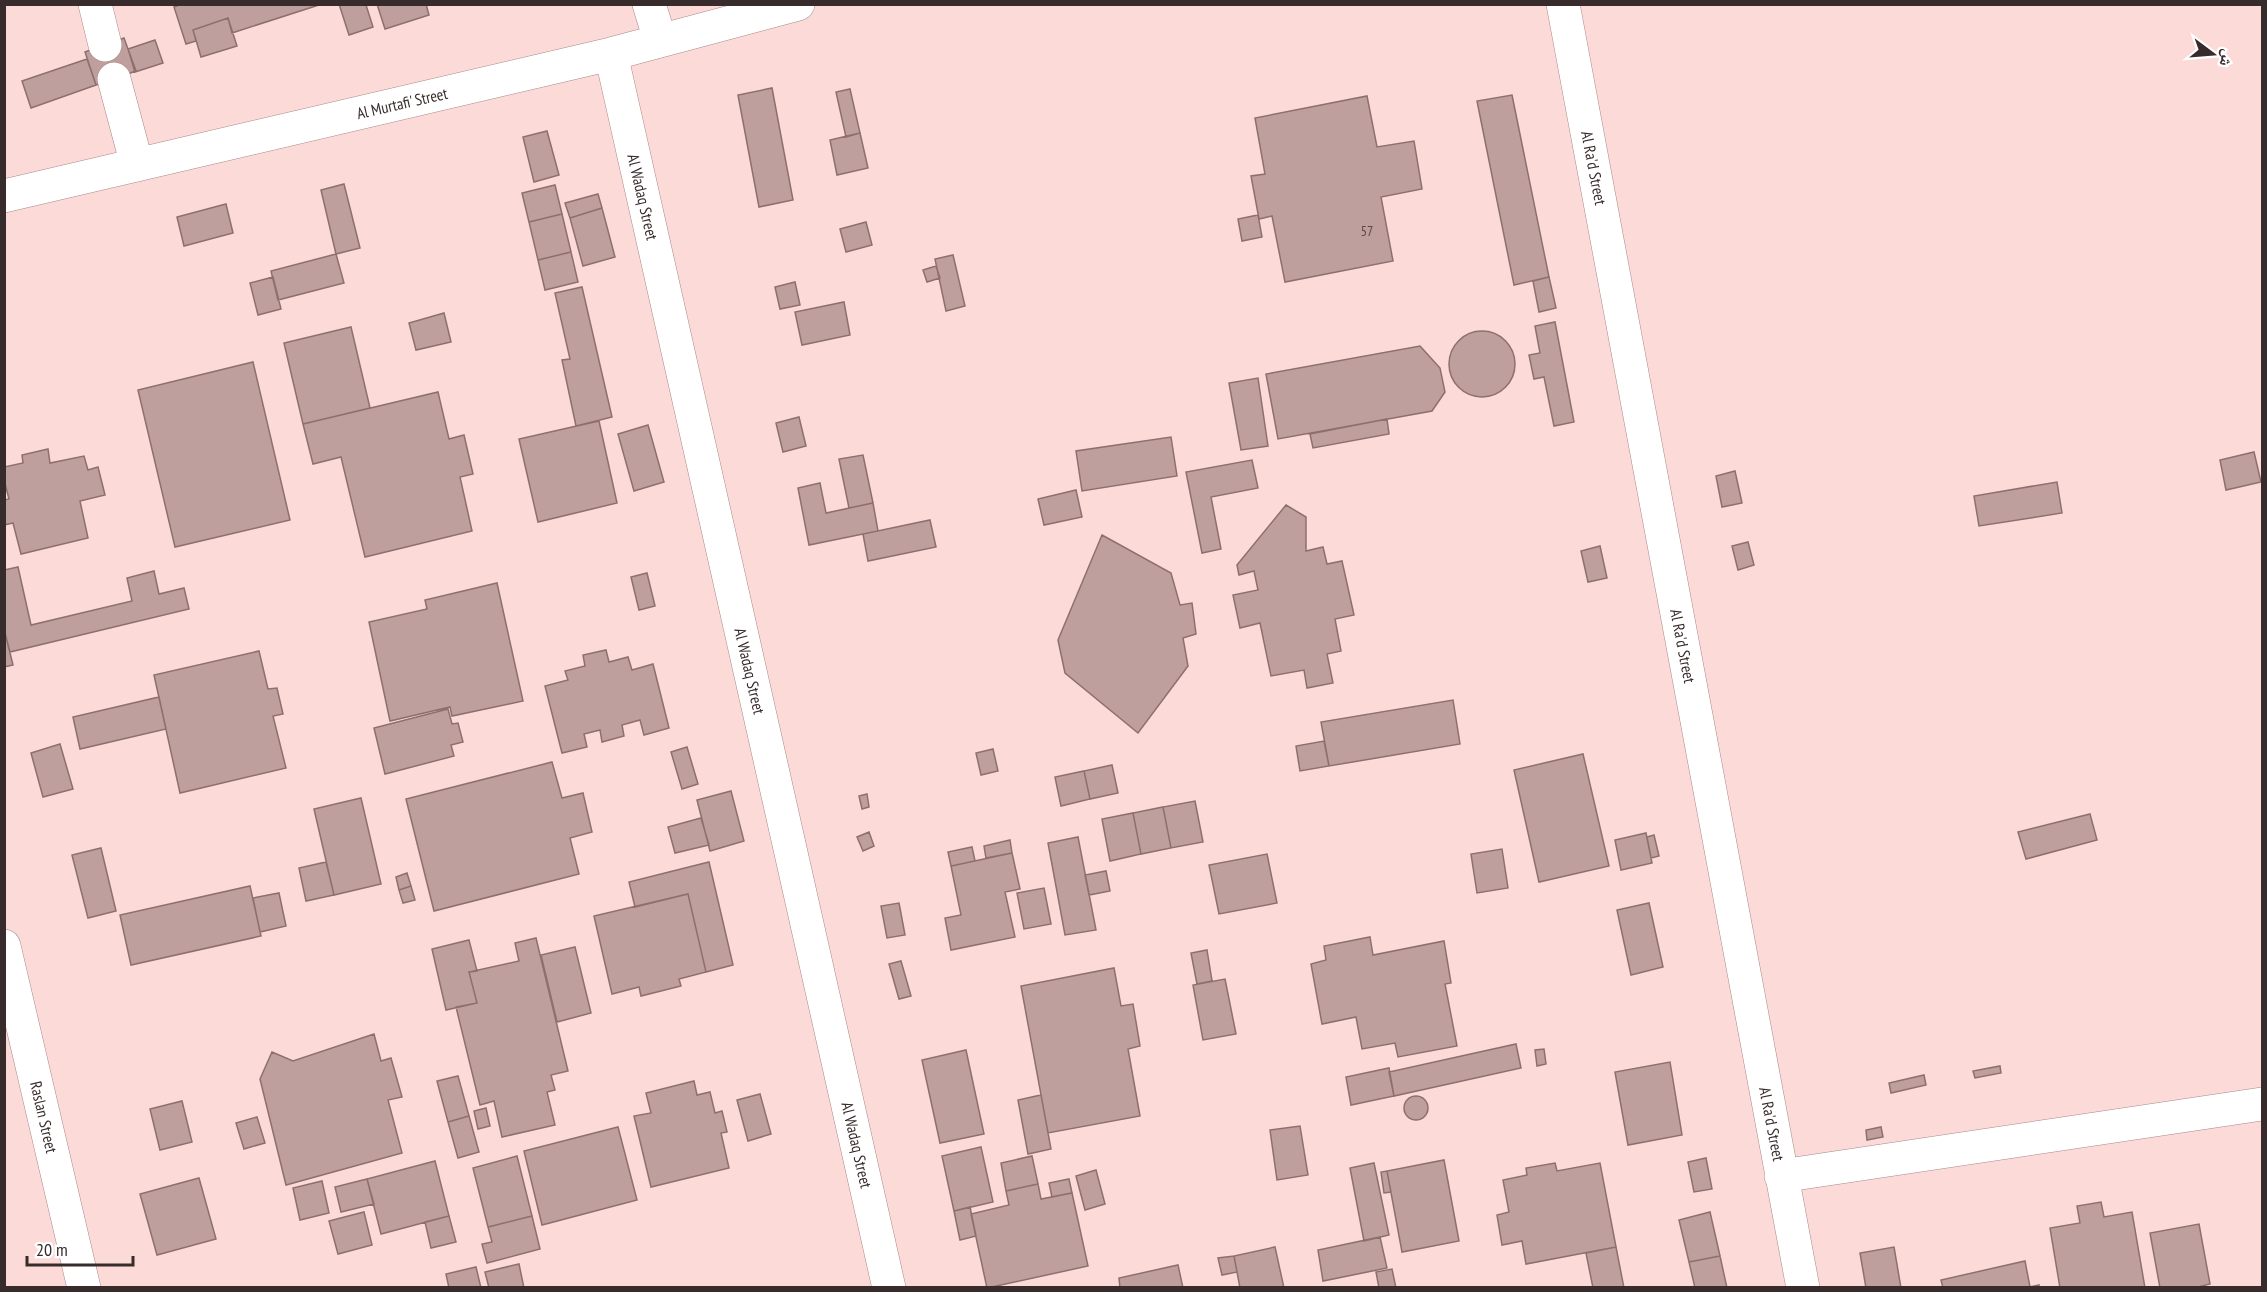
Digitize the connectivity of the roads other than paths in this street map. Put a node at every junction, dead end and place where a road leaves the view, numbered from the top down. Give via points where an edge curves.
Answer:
1 (95, 4) edge
2 (649, 4) edge
3 (798, 4) edge
4 (1563, 4) edge
5 (660, 40) junction
6 (105, 45) dead end
7 (611, 54) junction
8 (114, 79) dead end
9 (137, 165) junction
10 (4, 196) edge
11 (4, 946) edge
12 (2262, 1104) edge
13 (1781, 1176) junction
14 (84, 1287) edge
15 (889, 1287) edge
16 (1803, 1287) edge

1 - 6 street
2 - 5 street
3 - 5 street, Al Murtafi' Street
4 - 13 street, Al Ra'd Street
5 - 7 street, Al Murtafi' Street
7 - 9 street, Al Murtafi' Street
7 - 15 street, Al Wadaq Street
8 - 9 street
9 - 10 street, Al Murtafi' Street
11 - 14 street, Raslan Street
12 - 13 street
13 - 16 street, Al Ra'd Street

